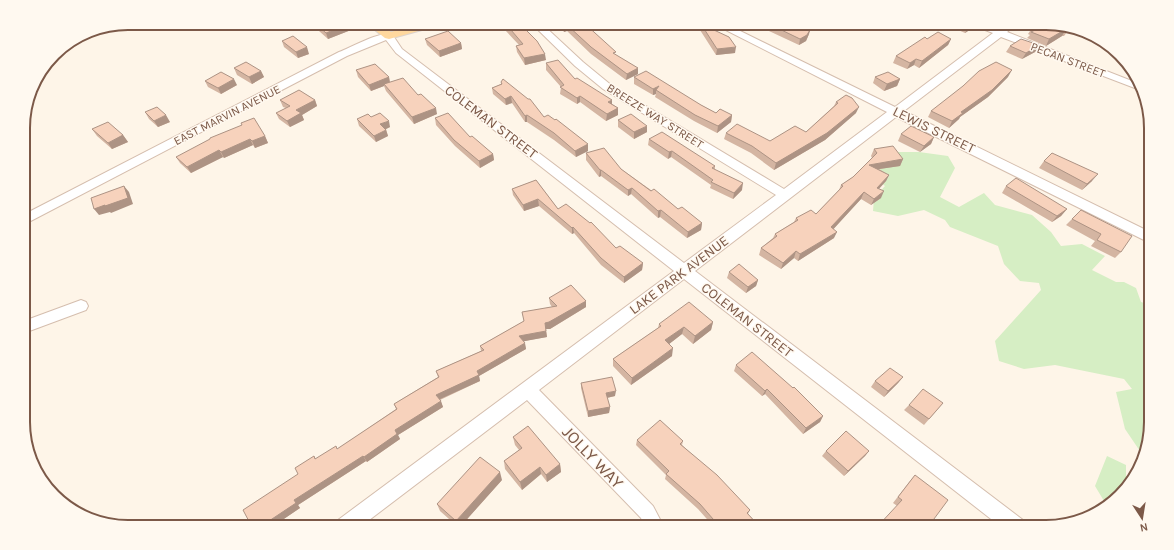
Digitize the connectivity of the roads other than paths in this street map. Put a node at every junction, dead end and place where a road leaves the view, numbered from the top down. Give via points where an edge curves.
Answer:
1 (381, 30) edge
2 (411, 30) edge
3 (543, 30) edge
4 (731, 30) edge
5 (992, 30) edge
6 (1004, 30) edge
7 (1000, 33) junction
8 (389, 36) junction
9 (1134, 85) edge
10 (895, 112) junction
11 (785, 195) junction
12 (30, 218) edge
13 (1144, 235) edge
14 (683, 272) junction
15 (81, 306) dead end
16 (30, 325) edge
17 (527, 389) junction
18 (353, 520) edge
19 (652, 520) edge
20 (1001, 520) edge

1 - 8 main road
2 - 8 main road, EAST MARVIN AVENUE
3 - 11 street, BREEZE WAY STREET via 607,87
4 - 10 street, LEWIS STREET
5 - 7 street, PECAN STREET
6 - 7 street, LAKE PARK AVENUE
7 - 9 street, PECAN STREET
7 - 10 street, LAKE PARK AVENUE
8 - 12 street, EAST MARVIN AVENUE via 373,40 343,54
8 - 14 street, COLEMAN STREET via 399,51 434,80
10 - 11 street, LAKE PARK AVENUE
10 - 13 street, LEWIS STREET
11 - 14 street, LAKE PARK AVENUE
14 - 17 street, LAKE PARK AVENUE
14 - 20 street, COLEMAN STREET
15 - 16 street
17 - 18 street, LAKE PARK AVENUE
17 - 19 street, JOLLY WAY via 647,512

